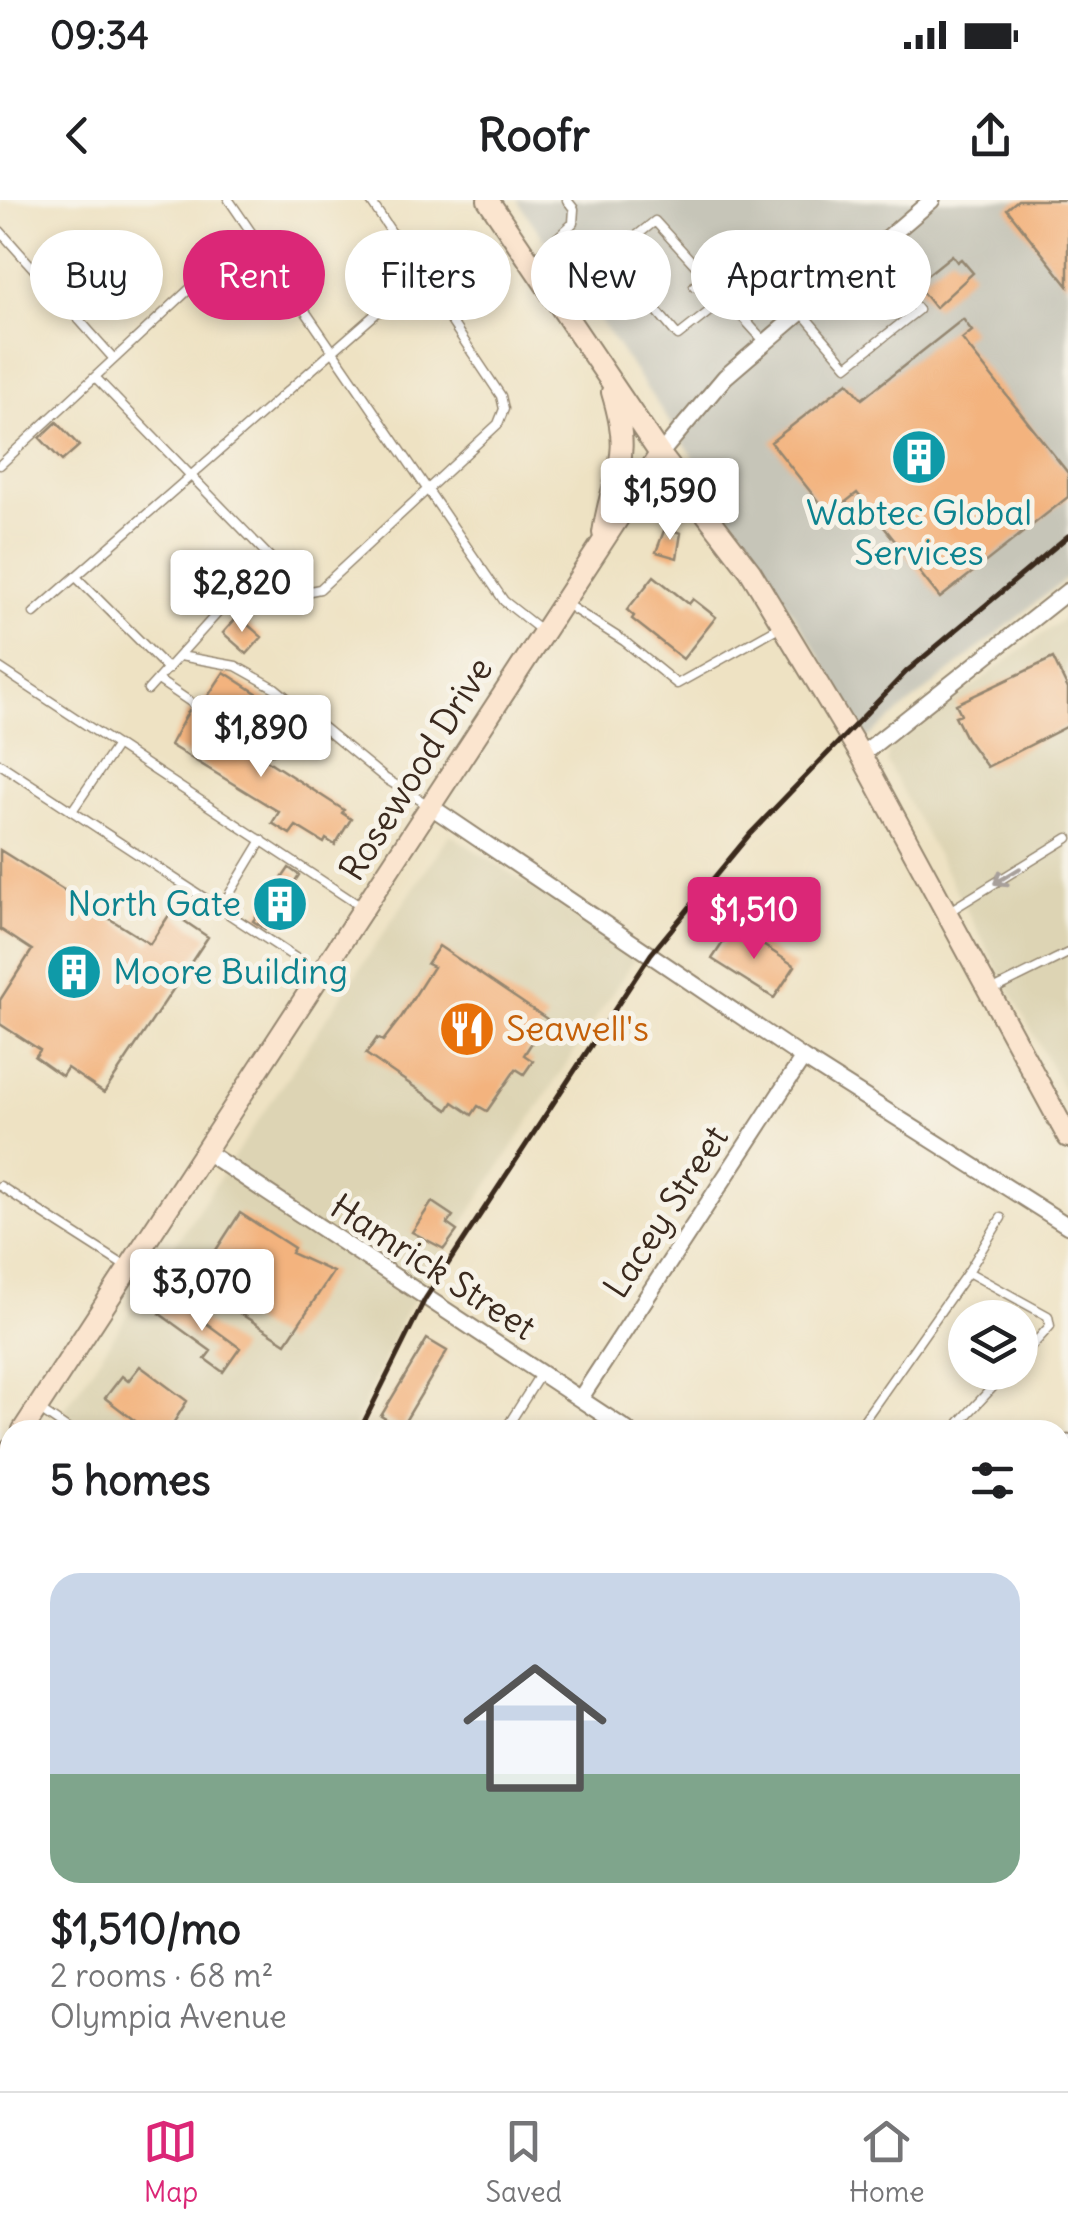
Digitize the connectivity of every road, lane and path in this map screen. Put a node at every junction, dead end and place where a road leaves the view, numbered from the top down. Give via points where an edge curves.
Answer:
1 (228, 200) edge
2 (370, 200) edge
3 (488, 200) edge
4 (567, 200) edge
5 (932, 200) edge
6 (249, 230) edge
7 (390, 230) edge
8 (643, 230) edge
9 (664, 230) edge
10 (897, 230) edge
11 (0, 231) edge
12 (671, 237) edge
13 (677, 244) junction
14 (671, 251) edge
15 (691, 261) edge
16 (530, 263) joint
17 (691, 263) edge
18 (681, 270) dead end
19 (183, 295) edge
20 (310, 320) edge
21 (369, 320) edge
22 (450, 320) edge
23 (570, 320) edge
24 (665, 320) edge
25 (699, 320) edge
26 (745, 320) edge
27 (791, 320) edge
28 (809, 320) edge
29 (905, 320) edge
30 (765, 342) junction
31 (332, 352) junction
32 (114, 359) junction
33 (606, 371) junction
34 (95, 378) junction
35 (660, 454) junction
36 (0, 466) edge
37 (191, 476) junction
38 (428, 490) junction
39 (601, 542) junction
40 (269, 556) junction
41 (76, 577) junction
42 (1068, 591) edge
43 (562, 602) junction
44 (34, 613) dead end
45 (782, 625) junction
46 (543, 632) junction
47 (180, 656) junction
48 (0, 668) edge
49 (168, 669) junction
50 (158, 680) junction
51 (148, 690) dead end
52 (304, 715) junction
53 (116, 745) junction
54 (862, 755) junction
55 (0, 764) edge
56 (430, 806) junction
57 (72, 812) junction
58 (1068, 838) edge
59 (262, 840) junction
60 (221, 908) junction
61 (365, 910) junction
62 (946, 913) junction
63 (1068, 953) edge
64 (321, 974) junction
65 (989, 992) junction
66 (803, 1058) junction
67 (1068, 1137) edge
68 (206, 1152) junction
69 (0, 1186) edge
70 (1001, 1218) dead end
71 (1068, 1226) edge
72 (129, 1269) junction
73 (968, 1272) junction
74 (1019, 1300) edge
75 (1038, 1310) edge
76 (1038, 1339) edge
77 (541, 1373) junction
78 (992, 1390) edge
79 (580, 1399) junction
80 (37, 1408) junction
81 (29, 1420) edge
82 (55, 1420) edge
83 (511, 1420) edge
84 (612, 1420) edge
85 (864, 1420) edge
86 (967, 1420) edge

1 - 6 lane
2 - 7 lane
3 - 16 main road
4 - 16 lane via 573,223
5 - 10 street, Rosewood Drive
8 - 9 lane via 655,220
11 - 32 lane
12 - 13 lane
13 - 14 lane
13 - 15 lane
17 - 18 lane
19 - 32 lane
20 - 31 lane
21 - 31 lane
22 - 38 lane via 504,409 498,424
23 - 33 main road
24 - 25 lane via 678,336
26 - 30 lane
27 - 30 street, Rosewood Drive
28 - 29 lane via 847,366
30 - 35 street, Rosewood Drive
31 - 37 lane
31 - 38 lane
32 - 34 lane
33 - 35 main road
33 - 39 main road via 625,442
34 - 36 lane
34 - 37 lane
35 - 39 main road, Rosewood Drive
35 - 45 main road via 750,571
37 - 40 lane
37 - 41 lane
38 - 40 lane via 320,590 301,588
38 - 46 lane via 510,609
39 - 43 main road, Rosewood Drive
40 - 47 lane
41 - 44 lane
41 - 49 lane
42 - 54 street
43 - 45 lane via 677,684
43 - 46 main road, Rosewood Drive
45 - 54 main road
46 - 56 main road, Rosewood Drive
47 - 49 lane
47 - 52 lane via 236,666
48 - 53 lane
49 - 50 lane
50 - 51 lane
50 - 52 lane via 264,751 284,748
52 - 56 lane
53 - 57 lane
53 - 59 lane
54 - 62 main road
55 - 57 lane
56 - 61 main road, Rosewood Drive
56 - 66 street
57 - 60 lane
58 -> 62 lane
59 - 60 lane
59 - 61 lane
60 - 64 lane
61 - 64 main road, Rosewood Drive
62 - 65 main road
63 - 65 lane
64 - 68 main road, Rosewood Drive
65 - 67 main road
66 - 71 street
66 - 79 street, Lacey Street
68 - 72 main road, Rosewood Drive
68 - 77 street, Hamrick Street
69 - 72 lane
70 - 73 lane
72 - 80 main road, Rosewood Drive
73 - 74 lane
73 - 85 lane
75 - 76 lane via 1050,1326
77 - 79 street, Hamrick Street
77 - 83 lane
78 - 86 lane
79 - 84 street, Hamrick Street
80 - 81 main road, Rosewood Drive
80 - 82 lane

